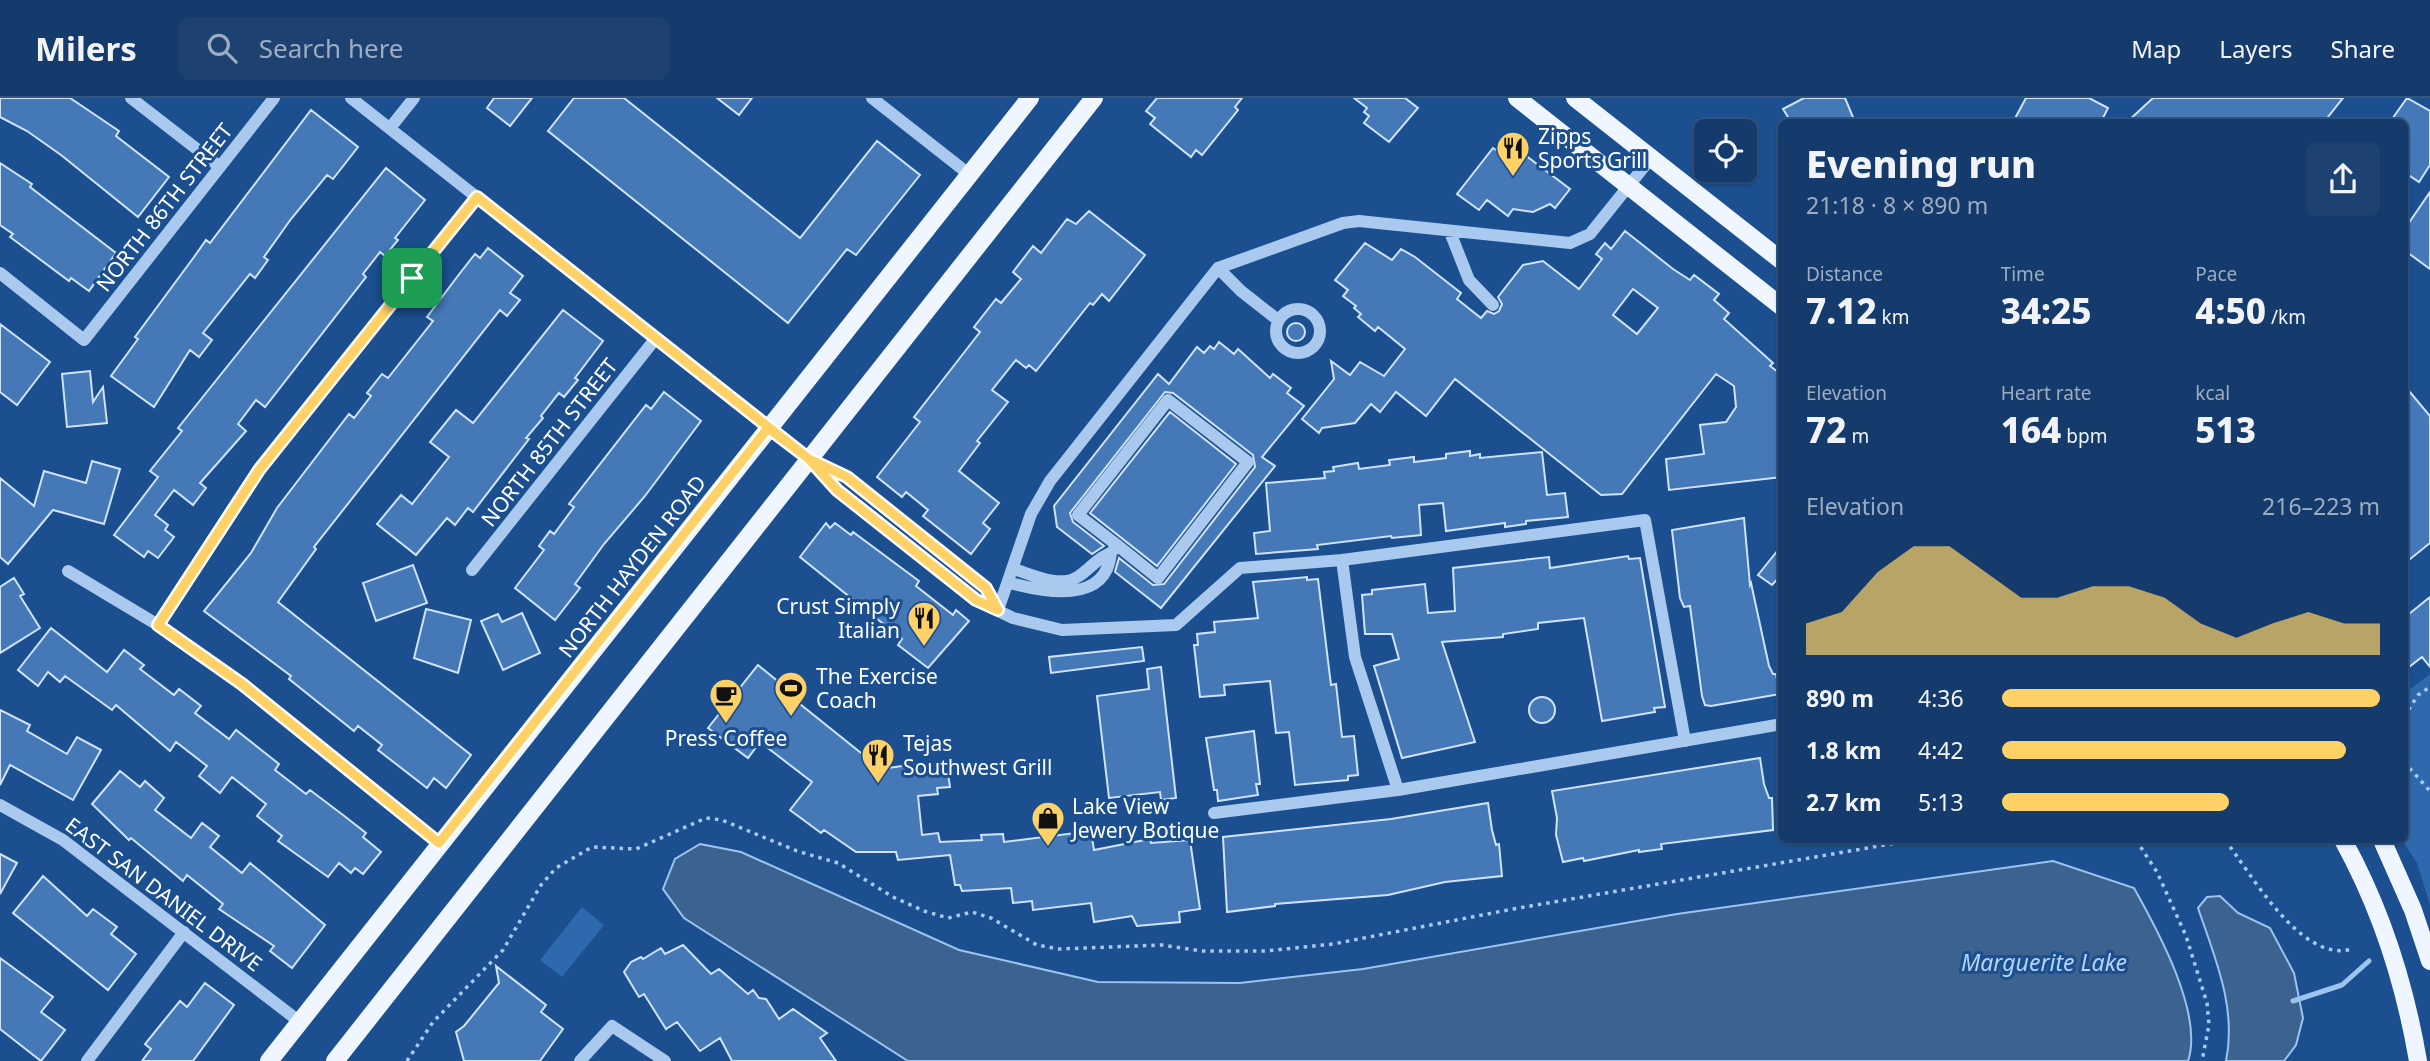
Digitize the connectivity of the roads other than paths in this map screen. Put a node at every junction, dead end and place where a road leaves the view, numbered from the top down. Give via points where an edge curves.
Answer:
1 (131, 98) edge
2 (274, 98) edge
3 (351, 98) edge
4 (414, 98) edge
5 (872, 98) edge
6 (1030, 98) edge
7 (1094, 98) edge
8 (1517, 98) edge
9 (1575, 98) edge
10 (390, 128) junction
11 (1651, 158) junction
12 (220, 167) junction
13 (970, 175) junction
14 (1628, 187) junction
15 (477, 197) junction
16 (1450, 232) junction
17 (1778, 258) edge
18 (1218, 268) junction
19 (0, 273) edge
20 (1778, 304) edge
21 (1493, 305) dead end
22 (1278, 320) dead end
23 (656, 338) junction
24 (768, 428) junction
25 (809, 459) junction
26 (1114, 549) junction
27 (1342, 560) junction
28 (1014, 569) junction
29 (472, 570) dead end
30 (68, 571) dead end
31 (1010, 583) junction
32 (998, 610) junction
33 (158, 625) junction
34 (1778, 725) edge
35 (1685, 741) junction
36 (1398, 790) junction
37 (0, 805) edge
38 (1214, 813) dead end
39 (439, 843) junction
40 (2344, 843) edge
41 (2383, 843) edge
42 (184, 932) junction
43 (2430, 961) edge
44 (299, 1022) junction
45 (87, 1061) edge
46 (269, 1061) edge
47 (335, 1061) edge
48 (580, 1061) edge
49 (665, 1061) edge
50 (2418, 1061) edge

1 - 12 street
2 - 12 street, NORTH 86TH STREET
3 - 10 street
4 - 10 street
5 - 13 street
6 - 13 main road, NORTH HAYDEN ROAD
7 - 25 main road
8 - 14 main road
9 - 11 main road
10 - 15 street
11 - 14 street
11 - 17 main road
12 - 19 street, NORTH 86TH STREET via 84,340
13 - 24 main road, NORTH HAYDEN ROAD
14 - 16 street via 1590,234 1570,243
14 - 20 main road
15 - 23 street
15 - 33 street via 259,470
16 - 18 street via 1343,223
16 - 21 street via 1469,281
18 - 22 street
18 - 28 street via 1050,481 1031,514
23 - 24 street
23 - 29 street, NORTH 85TH STREET
24 - 25 street
24 - 39 main road, NORTH HAYDEN ROAD
25 - 32 street via 837,490 976,600
25 - 47 main road
26 - 26 street via 1078,515 1168,400 1248,463 1158,578
26 - 28 street via 1077,578 1063,581
26 - 31 street via 1110,566 1100,579 1083,588 1049,593
27 - 32 street via 1240,568 1175,625 1062,630
27 - 35 street via 1645,520
27 - 36 street via 1355,657
28 - 31 street
30 - 33 street
31 - 32 street
33 - 39 street via 242,684
34 - 35 street
35 - 36 street
36 - 38 street
37 - 42 street, EAST SAN DANIEL DRIVE via 63,840
39 - 44 main road, NORTH HAYDEN ROAD
40 - 50 main road via 2387,943
41 - 43 main road
42 - 44 street, EAST SAN DANIEL DRIVE
42 - 45 street
44 - 46 main road, NORTH HAYDEN ROAD
48 - 49 street via 612,1026

